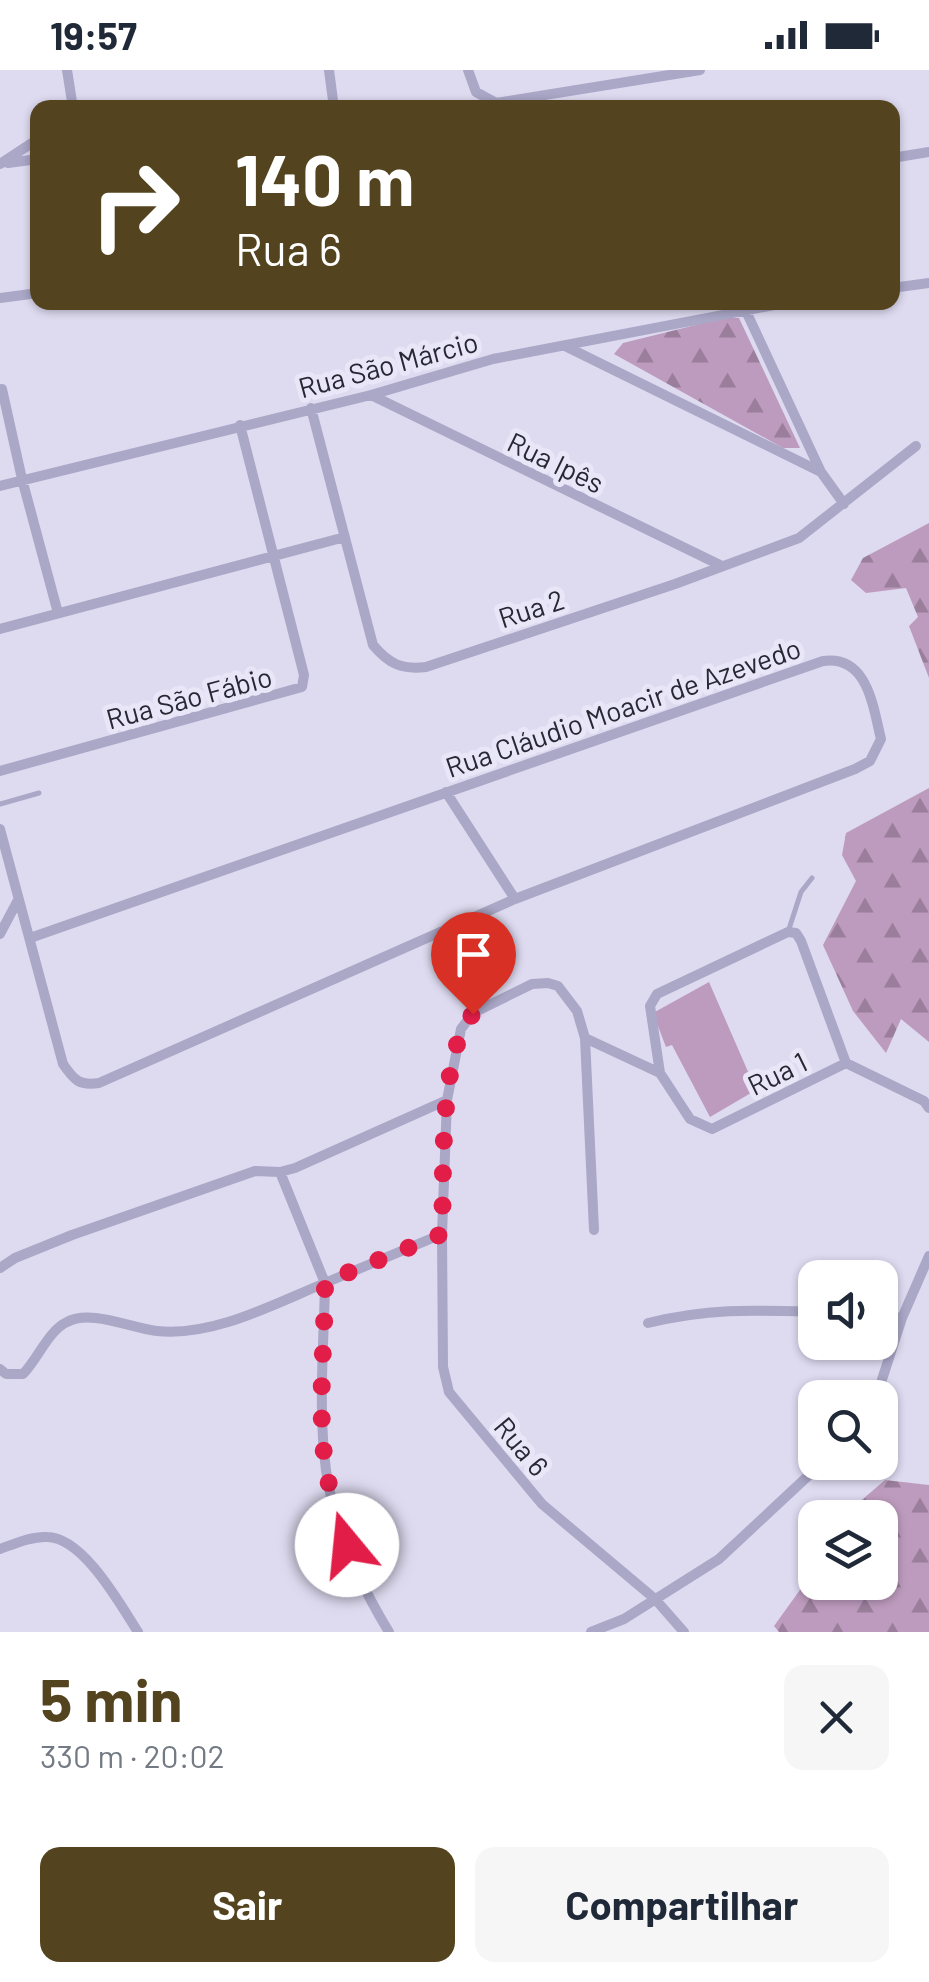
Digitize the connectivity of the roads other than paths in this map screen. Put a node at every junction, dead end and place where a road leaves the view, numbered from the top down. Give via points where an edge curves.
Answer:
1 (67, 70) edge
2 (328, 70) edge
3 (468, 70) edge
4 (700, 70) edge
5 (72, 100) edge
6 (333, 100) edge
7 (491, 100) edge
8 (515, 100) edge
9 (30, 144) edge
10 (929, 152) edge
11 (900, 157) edge
12 (30, 160) edge
13 (1, 164) edge
14 (929, 283) edge
15 (900, 287) edge
16 (30, 293) edge
17 (0, 298) edge
18 (739, 310) edge
19 (744, 310) edge
20 (566, 347) junction
21 (2, 390) edge
22 (370, 395) junction
23 (311, 408) junction
24 (240, 425) junction
25 (916, 446) dead end
26 (821, 472) junction
27 (22, 480) junction
28 (0, 486) edge
29 (844, 504) junction
30 (345, 537) junction
31 (275, 555) junction
32 (722, 566) junction
33 (58, 613) junction
34 (0, 629) edge
35 (0, 771) edge
36 (446, 792) junction
37 (39, 794) dead end
38 (0, 804) edge
39 (0, 829) edge
40 (812, 878) dead end
41 (515, 898) junction
42 (18, 900) junction
43 (788, 932) junction
44 (0, 934) edge
45 (30, 938) junction
46 (585, 1038) junction
47 (846, 1064) junction
48 (660, 1074) junction
49 (446, 1100) junction
50 (929, 1108) edge
51 (280, 1172) junction
52 (594, 1230) dead end
53 (442, 1234) junction
54 (929, 1256) edge
55 (0, 1268) edge
56 (325, 1282) junction
57 (798, 1312) edge
58 (898, 1318) edge
59 (902, 1318) junction
60 (648, 1324) dead end
61 (0, 1369) edge
62 (882, 1380) edge
63 (804, 1480) edge
64 (0, 1548) edge
65 (655, 1599) junction
66 (138, 1632) edge
67 (389, 1632) edge
68 (591, 1632) edge
69 (684, 1632) edge

1 - 5 street
2 - 6 street
3 - 7 street via 476,92
4 - 8 street
9 - 13 street
10 - 11 street
12 - 13 street
14 - 15 street
16 - 17 street
18 - 20 street, Rua São Márcio
19 - 26 street
20 - 22 street, Rua São Márcio via 493,359
20 - 26 street
21 - 27 street
22 - 23 street, Rua São Márcio
22 - 32 street, Rua Ipês
23 - 24 street, Rua São Márcio
23 - 30 street, Rua 2
24 - 27 street, Rua São Márcio
24 - 31 street, Rua São Fábio
25 - 29 street, Rua 2
26 - 29 street
27 - 28 street, Rua São Márcio
27 - 33 street
29 - 32 street, Rua 2 via 800,538
30 - 31 street
30 - 32 street, Rua 2 via 373,645 385,659 410,669
31 - 33 street
31 - 35 street, Rua São Fábio via 304,675 299,689
33 - 34 street
36 - 41 street
36 - 41 street, Rua Cláudio Moacir de Azevedo via 823,660 845,662 867,685 881,739 870,761
36 - 45 street, Rua Cláudio Moacir de Azevedo
37 - 38 lane
39 - 42 street
40 - 43 lane
41 - 45 street, Rua Cláudio Moacir de Azevedo via 99,1083 74,1080 64,1064
42 - 44 street
42 - 45 street
43 - 47 street via 801,941
43 - 48 street via 657,994 650,1006
46 - 48 street
46 - 49 street, Rua 6 via 577,1011 558,986 532,984 466,1021
46 - 52 street, Rua 6
47 - 48 street, Rua 1 via 712,1129 690,1118
47 - 50 street, Rua 1
49 - 51 street
49 - 53 street, Rua 6
51 - 55 street via 255,1172 72,1235
51 - 56 street
53 - 56 street
53 - 65 street, Rua 6 via 449,1392 542,1504
54 - 59 street
56 - 61 street via 203,1329 161,1332 69,1320 23,1374
56 - 67 street via 324,1456 359,1582
57 - 60 street via 694,1312
58 - 59 street
59 - 62 street
63 - 65 street via 720,1559
64 - 66 street via 48,1536 62,1540 80,1552
65 - 68 street
65 - 69 street, Rua 6

